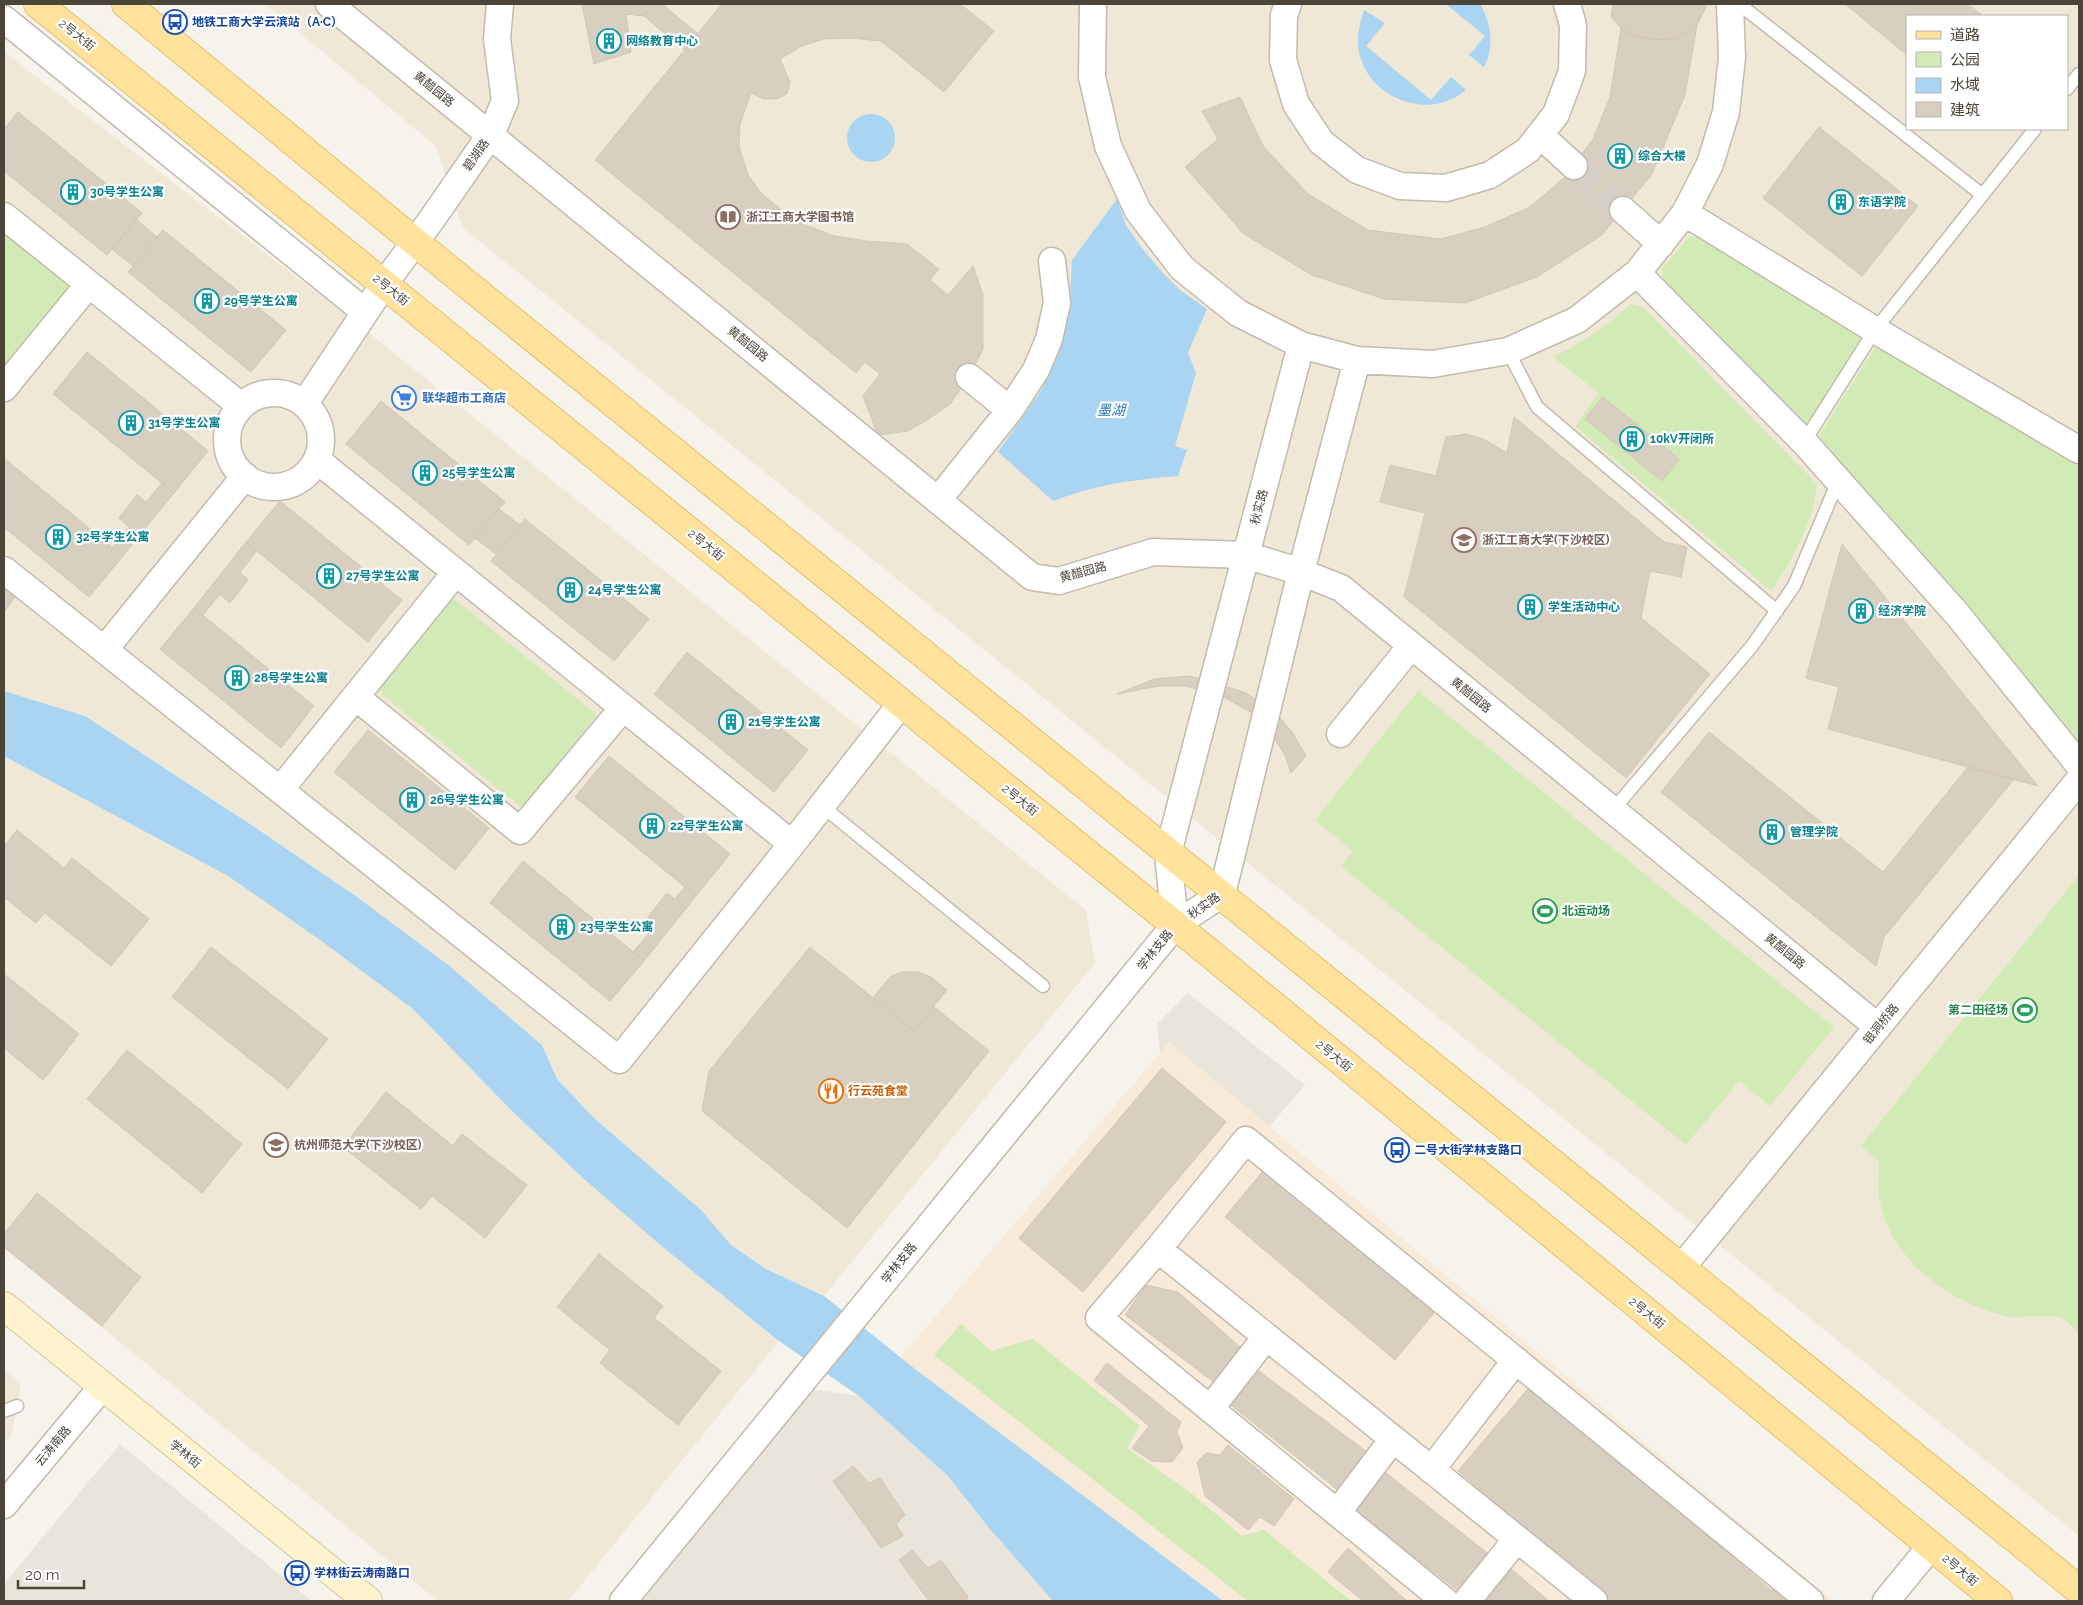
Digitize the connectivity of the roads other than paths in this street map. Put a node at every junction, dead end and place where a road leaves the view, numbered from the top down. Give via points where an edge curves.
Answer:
1 (38, 4) edge
2 (126, 4) edge
3 (329, 4) edge
4 (500, 4) edge
5 (1093, 4) edge
6 (1288, 4) edge
7 (1567, 4) edge
8 (1730, 4) edge
9 (1739, 4) edge
10 (4, 19) edge
11 (2079, 74) edge
12 (2068, 89) edge
13 (2034, 130) edge
14 (491, 134) junction
15 (1540, 135) junction
16 (1574, 166) tunnel mouth
17 (1982, 194) junction
18 (1623, 210) tunnel mouth
19 (1685, 213) junction
20 (4, 216) edge
21 (415, 242) junction
22 (1660, 244) junction
23 (1052, 261) dead end
24 (1637, 273) junction
25 (89, 284) junction
26 (384, 284) junction
27 (365, 312) junction
28 (1875, 330) junction
29 (1301, 345) junction
30 (1508, 351) junction
31 (1357, 360) junction
32 (970, 377) dead end
33 (4, 388) edge
34 (305, 403) junction
35 (241, 406) junction
36 (1010, 410) junction
37 (1804, 442) junction
38 (2079, 450) edge
39 (317, 460) junction
40 (245, 476) junction
41 (1838, 481) junction
42 (938, 500) junction
43 (1246, 555) junction
44 (4, 570) edge
45 (456, 572) junction
46 (1301, 572) junction
47 (1776, 611) junction
48 (1411, 646) junction
49 (104, 650) junction
50 (356, 697) junction
51 (901, 704) junction
52 (623, 708) junction
53 (1340, 734) dead end
54 (2079, 765) edge
55 (2079, 780) edge
56 (280, 790) junction
57 (822, 806) junction
58 (1613, 810) junction
59 (792, 844) junction
60 (1168, 853) junction
61 (1222, 894) junction
62 (1175, 925) junction
63 (1042, 986) dead end
64 (1878, 1027) junction
65 (1158, 1249) junction
66 (1682, 1267) junction
67 (4, 1306) edge
68 (1266, 1337) junction
69 (1516, 1360) junction
70 (102, 1387) junction
71 (17, 1406) dead end
72 (1210, 1409) junction
73 (4, 1411) edge
74 (1393, 1439) junction
75 (1431, 1470) junction
76 (4, 1505) edge
77 (1337, 1513) junction
78 (1517, 1539) junction
79 (1931, 1546) junction
80 (2079, 1590) edge
81 (368, 1601) edge
82 (623, 1601) edge
83 (1445, 1601) edge
84 (1467, 1601) edge
85 (1594, 1601) edge
86 (1810, 1601) edge
87 (1886, 1601) edge
88 (1998, 1601) edge

1 - 26 main road, 2号大街
2 - 21 main road
3 - 14 street, 黄醋园路
4 - 14 street, 碧湖路 via 496,39 505,101
5 - 29 street via 1092,77 1108,146 1138,211 1187,272 1238,313
6 - 15 street via 1284,15 1283,60 1296,104 1321,142 1358,170 1400,186 1446,188 1490,175 1528,150
7 - 15 street via 1573,25 1572,71 1556,114
8 - 19 street via 1732,57 1726,112 1710,164
9 - 17 lane
10 - 27 street
11 - 12 lane
13 - 17 lane
14 - 21 street, 碧湖路
14 - 42 street, 黄醋园路
15 - 16 street
17 - 28 lane
18 - 22 street
19 - 22 street
19 - 28 street
20 - 25 street
21 - 26 street, 碧湖路
21 - 60 main road
22 - 24 street
23 - 36 street via 1057,302 1049,339 1036,370
24 - 30 street via 1577,320
24 - 37 street
25 - 33 street
25 - 35 street
26 - 27 street, 碧湖路
26 - 51 main road, 2号大街
27 - 34 street, 碧湖路
28 - 37 lane
28 - 38 street
29 - 31 street
29 - 43 street, 秋实路
30 - 31 street via 1433,364
30 - 47 lane via 1536,407
31 - 46 street, 秋实路
32 - 36 street
34 - 35 street via 291,395 276,392 260,394
34 - 39 street via 321,430 322,445
35 - 40 street via 229,427 227,442 231,458
36 - 42 street
37 - 41 street
39 - 40 street via 296,482 281,486 265,486
39 - 45 street
40 - 49 street
41 - 47 lane via 1794,586
41 - 54 street via 1957,614
42 - 43 street, 黄醋园路 via 1032,577 1059,581 1154,552
43 - 46 street, 黄醋园路
43 - 60 street, 秋实路
44 - 49 street
45 - 50 street
45 - 52 street
46 - 48 street, 黄醋园路 via 1341,588
46 - 61 street, 秋实路
47 - 58 lane via 1752,646
48 - 53 street
48 - 58 street, 黄醋园路
49 - 56 street
50 - 52 street via 520,831
50 - 56 street
51 - 57 street
51 - 62 main road, 2号大街
52 - 59 street
55 - 64 street, 银洞桥路
56 - 59 street via 619,1060
57 - 59 street
57 - 63 lane
58 - 64 street, 黄醋园路
60 - 61 main road
60 - 62 street, 秋实路
61 - 62 street, 秋实路
61 - 66 main road
62 - 79 main road, 2号大街
62 - 82 street, 学林支路
64 - 66 street, 银洞桥路
65 - 68 street
65 - 69 street via 1246,1140
65 - 72 street via 1100,1318
66 - 80 main road
67 - 70 main road, 学林街
68 - 72 street
68 - 74 street
69 - 75 street
69 - 86 street
70 - 76 street, 云涛南路
70 - 81 main road, 学林街
71 - 73 lane
72 - 77 street
74 - 75 street
74 - 77 street
75 - 78 street
77 - 83 street
78 - 84 street
78 - 85 street
79 - 87 street
79 - 88 main road, 2号大街

